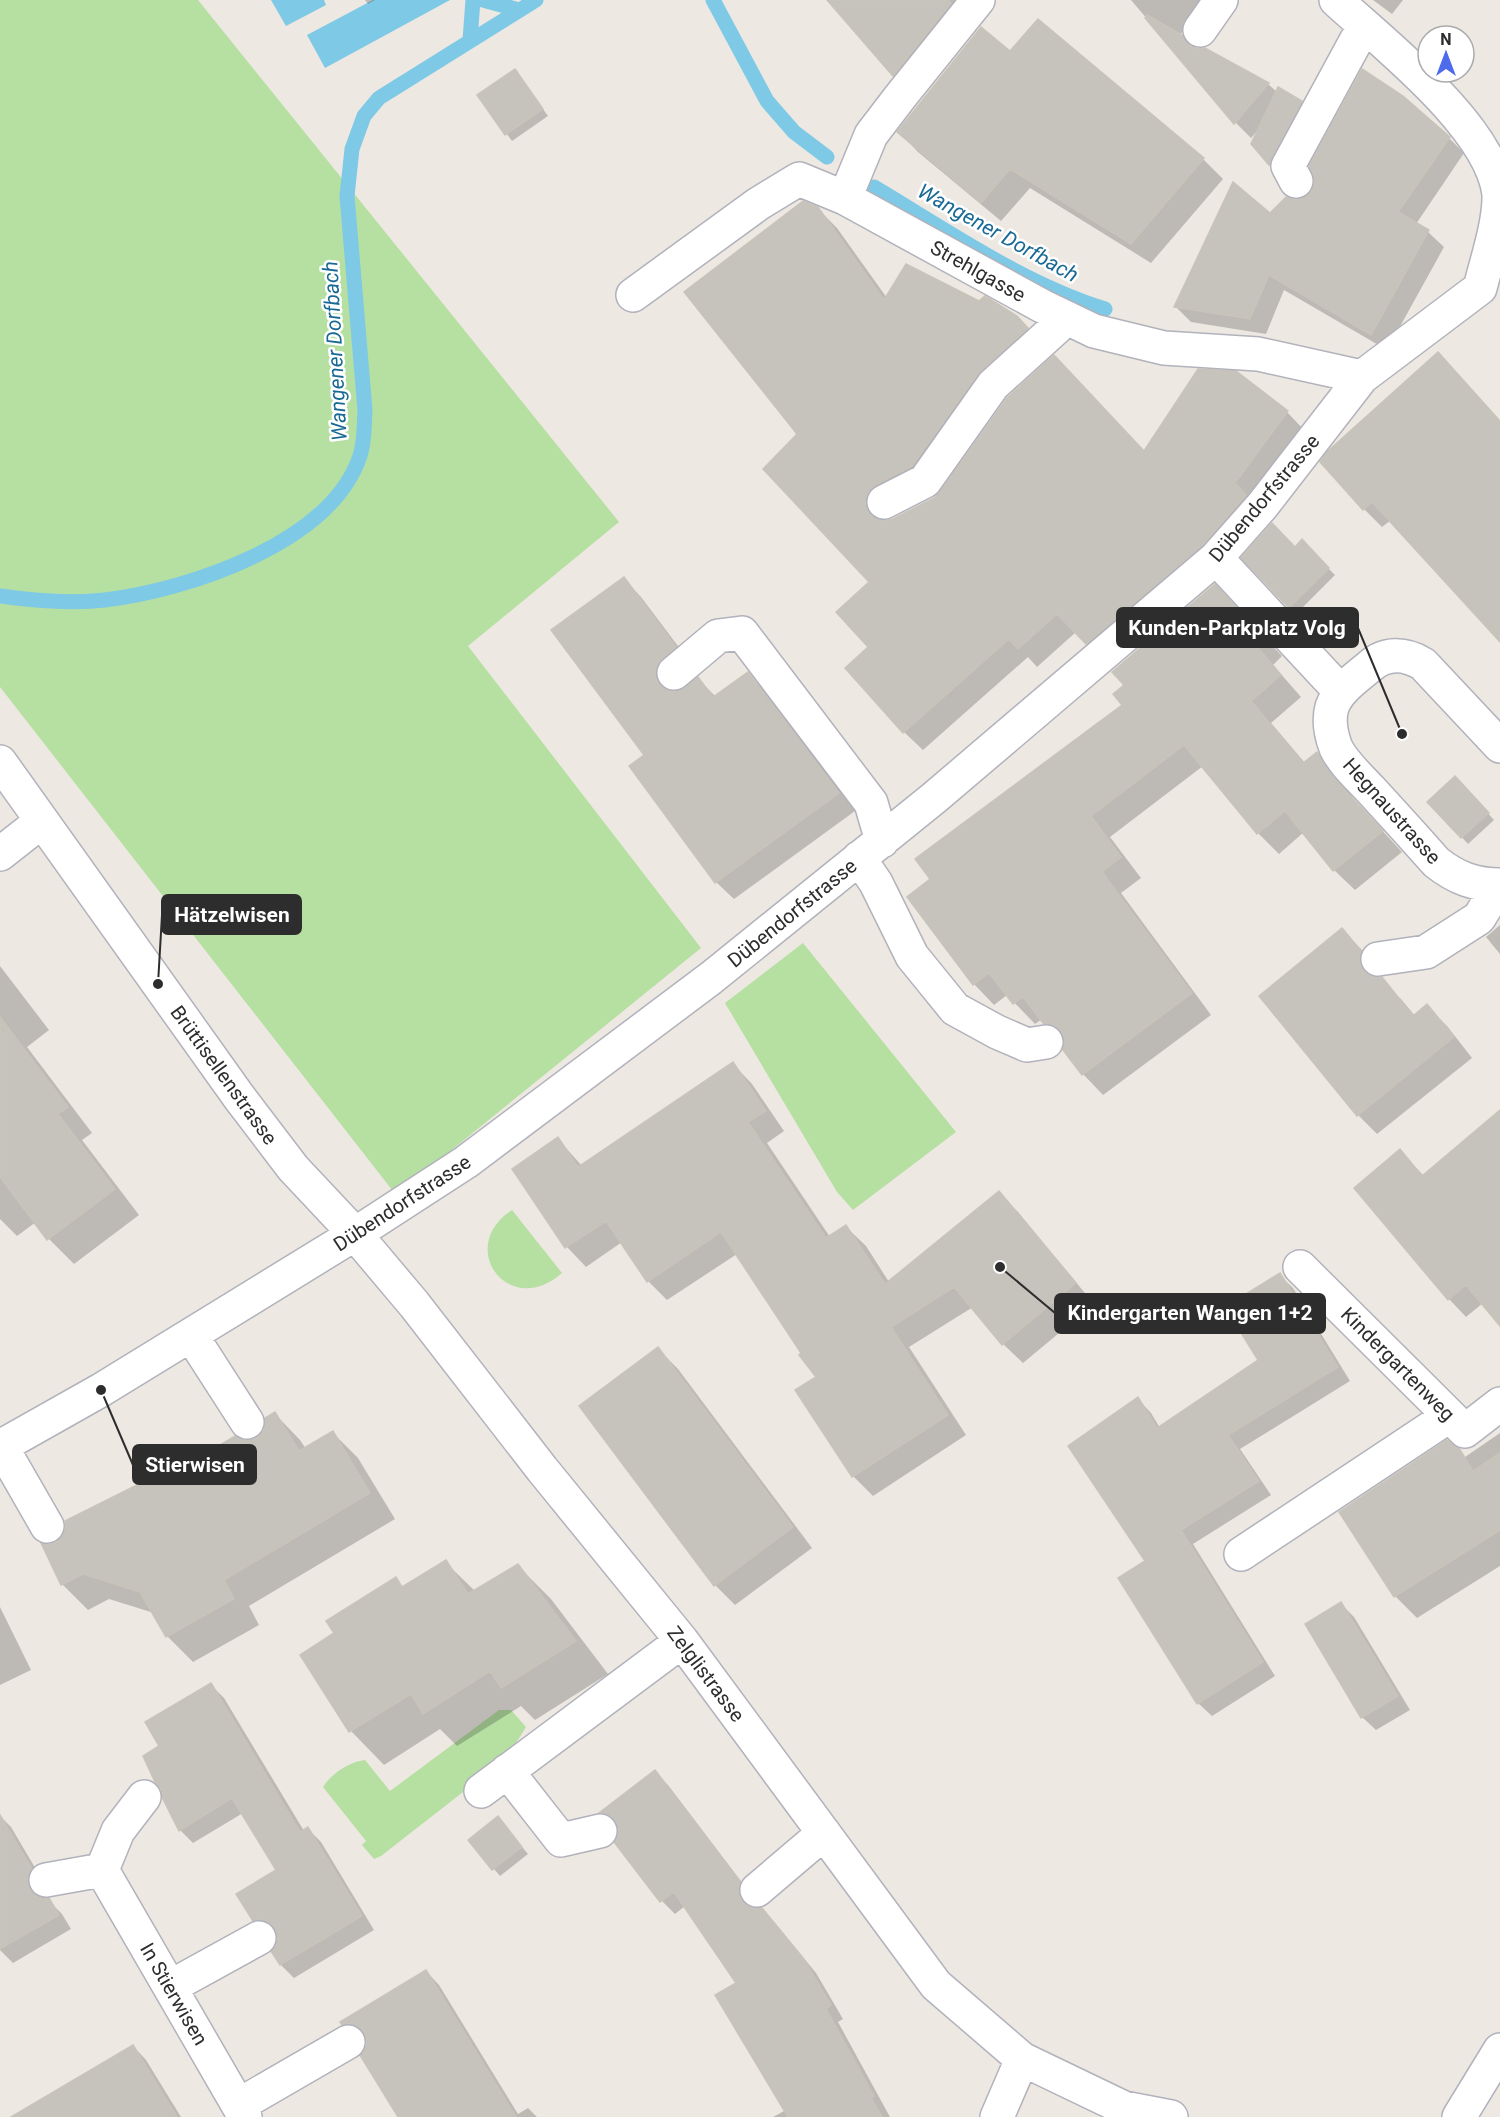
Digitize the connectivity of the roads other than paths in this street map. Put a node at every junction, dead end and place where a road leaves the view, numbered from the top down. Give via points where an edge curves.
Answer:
1 (978, 0) edge
2 (1221, 0) edge
3 (1336, 0) edge
4 (1364, 26) junction
5 (1200, 30) dead end
6 (1296, 181) dead end
7 (845, 198) junction
8 (1490, 293) edge
9 (633, 295) dead end
10 (1067, 318) junction
11 (1362, 377) junction
12 (884, 502) dead end
13 (1216, 558) junction
14 (674, 674) dead end
15 (1341, 692) junction
16 (1500, 746) edge
17 (0, 762) edge
18 (42, 821) junction
19 (871, 850) junction
20 (0, 854) edge
21 (1500, 885) edge
22 (1378, 959) dead end
23 (1046, 1042) dead end
24 (354, 1234) junction
25 (1300, 1267) dead end
26 (190, 1335) junction
27 (1500, 1404) edge
28 (1449, 1416) junction
29 (246, 1422) dead end
30 (0, 1447) edge
31 (47, 1526) dead end
32 (1241, 1554) dead end
33 (682, 1641) junction
34 (144, 1797) dead end
35 (600, 1831) dead end
36 (824, 1833) junction
37 (102, 1870) junction
38 (46, 1880) dead end
39 (757, 1890) dead end
40 (259, 1938) dead end
41 (170, 1987) junction
42 (348, 2042) dead end
43 (1500, 2050) edge
44 (1022, 2059) junction
45 (242, 2111) edge
46 (997, 2117) edge
47 (1171, 2117) edge
48 (1460, 2117) edge

1 - 7 street via 871,135
2 - 5 street
3 - 4 street
4 - 6 street via 1288,166
4 - 8 street via 1442,98 1491,166 1499,204
7 - 9 street, Strehlgasse via 799,179
7 - 10 street, Strehlgasse
8 - 11 street, Dübendorfstrasse
10 - 11 street, Strehlgasse via 1094,331 1164,348 1258,354
10 - 12 street via 993,385 924,481
11 - 13 street, Dübendorfstrasse via 1262,506
13 - 15 street
13 - 19 street, Dübendorfstrasse
14 - 19 street via 718,636 742,633 871,803
15 - 16 street, Hegnaustrasse via 1376,660 1414,658
15 - 21 street, Hegnaustrasse via 1330,718 1331,733 1342,758 1436,862 1463,879
17 - 18 street, Brüttisellenstrasse
18 - 20 street
18 - 24 street, Brüttisellenstrasse via 239,1097 293,1168
19 - 23 street via 876,883 912,956 955,1009 1027,1045
19 - 24 street, Dübendorfstrasse via 711,978 466,1162
21 - 22 street via 1479,918 1426,952
24 - 26 street, Dübendorfstrasse
24 - 33 street, Zelglistrasse
25 - 28 street, Kindergartenweg
26 - 29 street
26 - 30 street, Dübendorfstrasse
27 - 28 street, Kindergartenweg via 1465,1431
28 - 32 street
30 - 31 street
33 - 35 street via 494,1781 561,1840
33 - 36 street, Zelglistrasse
34 - 37 street via 118,1831
36 - 39 street
36 - 44 street, Zelglistrasse via 936,1985
37 - 38 street
37 - 41 street, In Stierwisen
40 - 41 street
41 - 45 street, In Stierwisen
42 - 45 street
43 - 48 street
44 - 46 street
44 - 47 street, Zelglistrasse via 1124,2108

